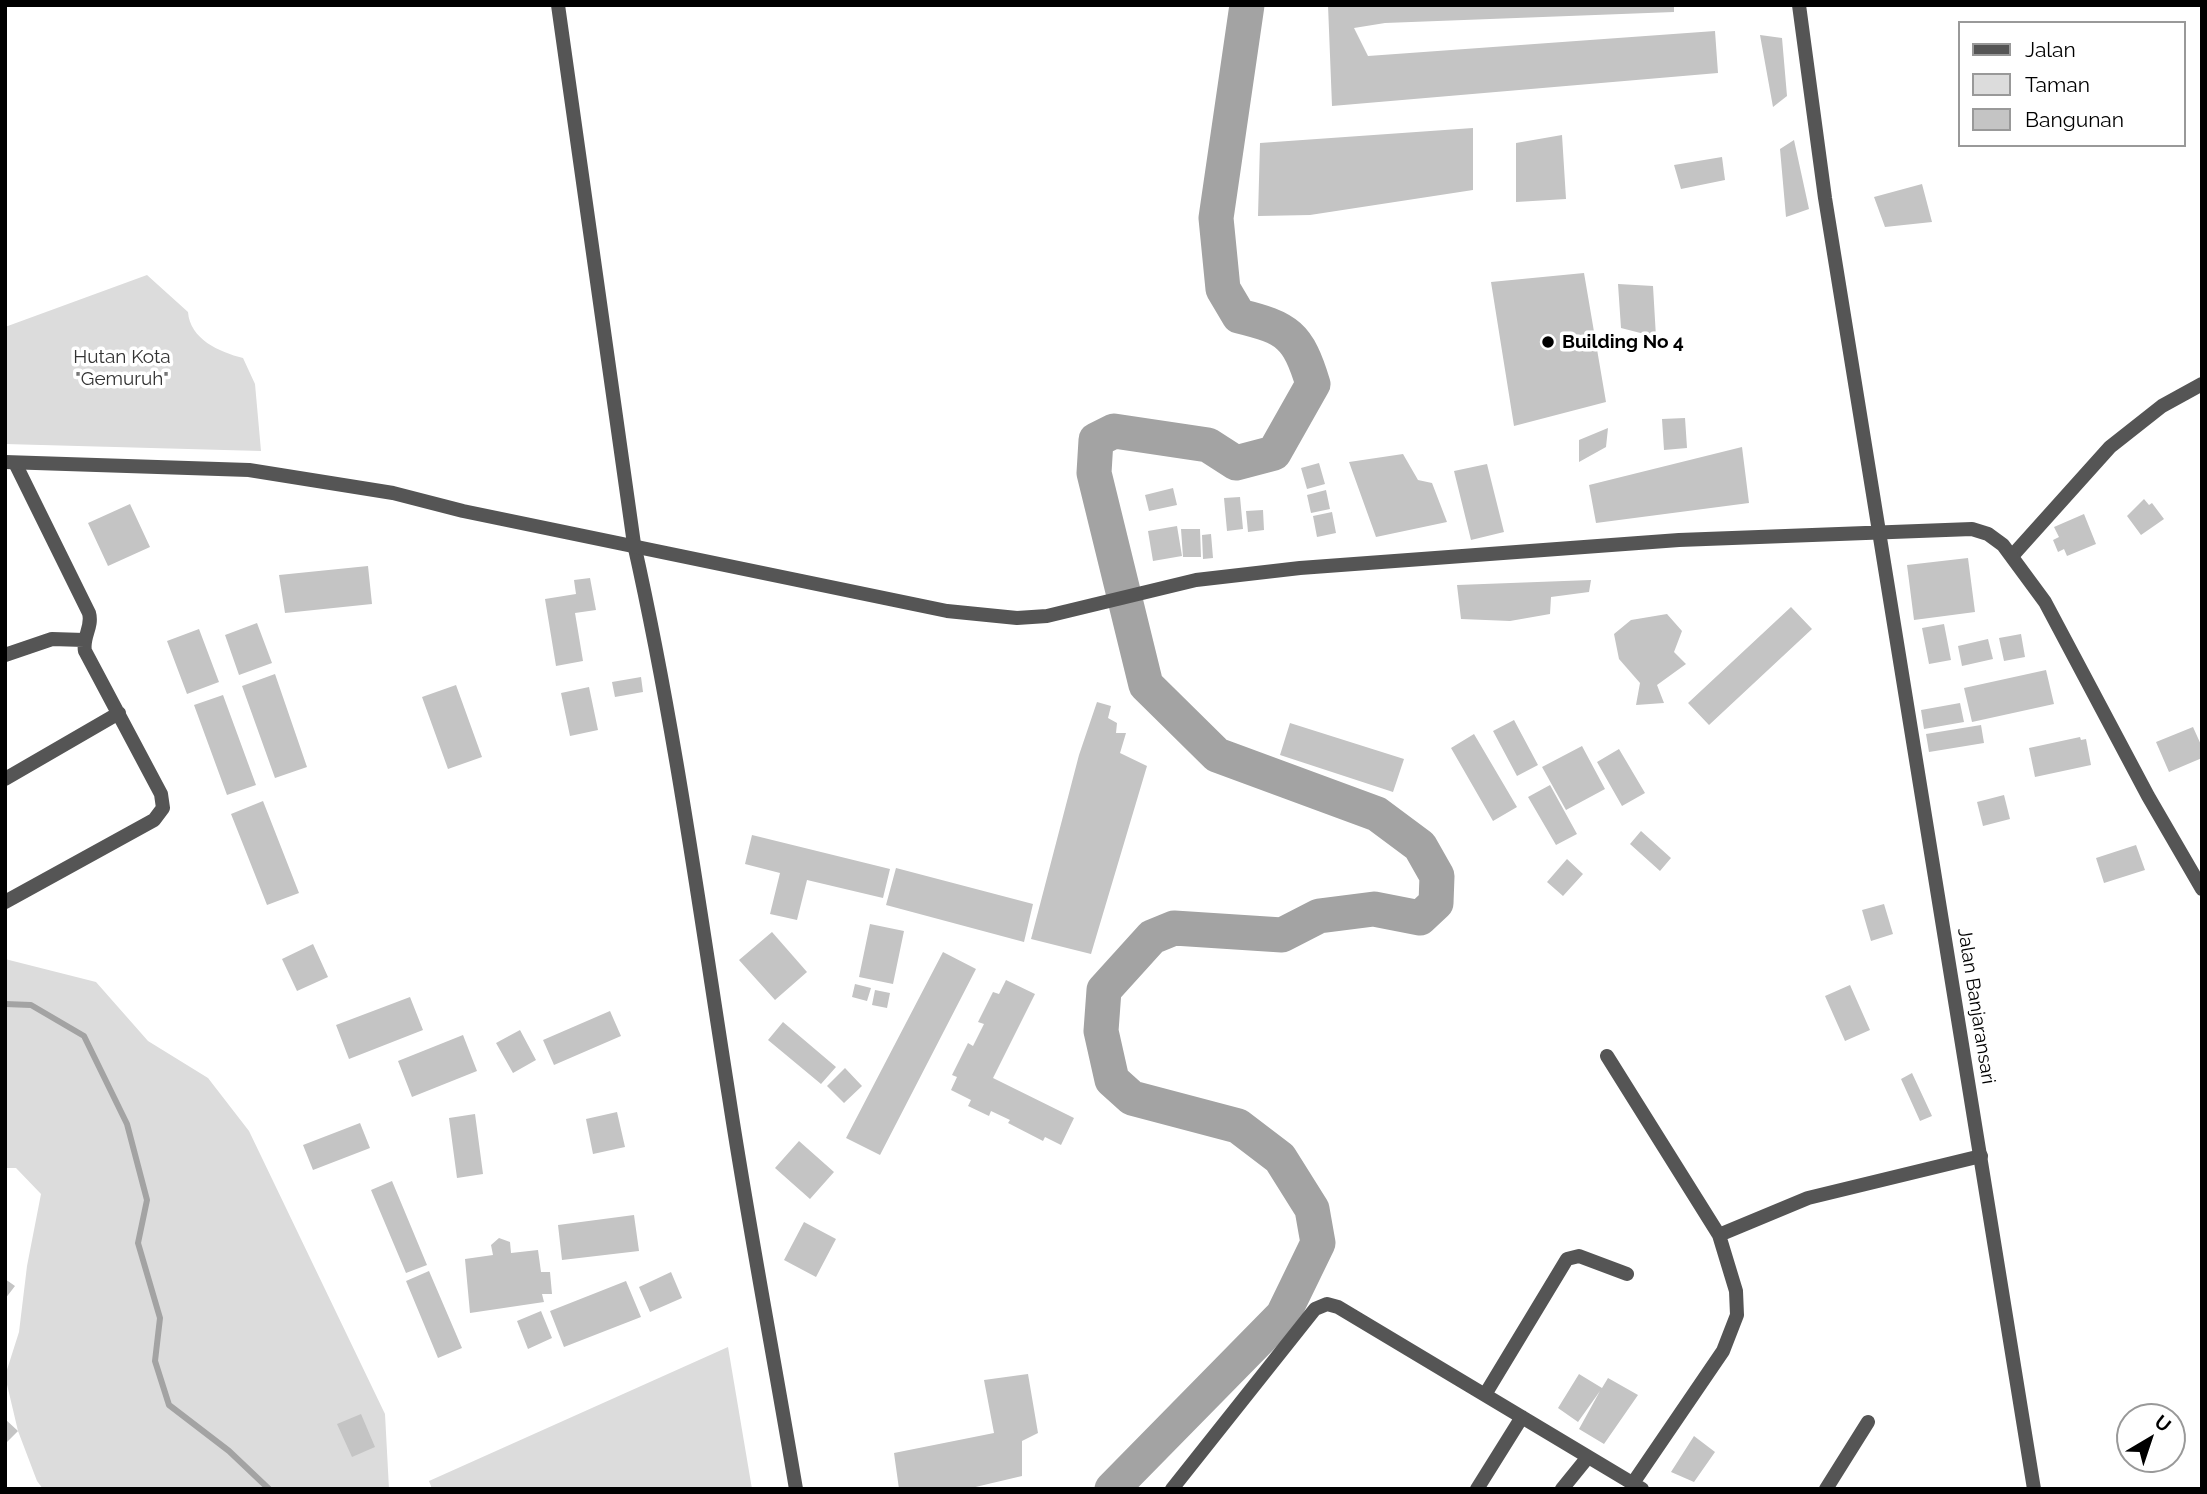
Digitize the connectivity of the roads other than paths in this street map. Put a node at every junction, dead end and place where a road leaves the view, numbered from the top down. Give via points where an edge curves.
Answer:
1 (558, 5) edge
2 (1800, 5) edge
3 (2202, 384) edge
4 (10, 463) edge
5 (1881, 530) junction
6 (634, 544) junction
7 (2013, 555) junction
8 (84, 640) junction
9 (5, 655) edge
10 (118, 713) junction
11 (5, 779) edge
12 (2202, 890) edge
13 (5, 902) edge
14 (1607, 1056) dead end
15 (1981, 1156) junction
16 (1719, 1235) junction
17 (1627, 1274) dead end
18 (1486, 1393) junction
19 (1522, 1417) junction
20 (1868, 1422) dead end
21 (1588, 1457) junction
22 (1637, 1486) edge
23 (796, 1489) edge
24 (1172, 1489) edge
25 (1477, 1489) edge
26 (1562, 1489) edge
27 (1826, 1489) edge
28 (2034, 1489) edge

1 - 6 street
2 - 5 street, Jalan Banjaransari via 1825,198
3 - 7 street via 2162,406 2110,447
4 - 6 street via 249,470 393,493
4 - 8 street via 89,613
5 - 6 street via 1300,568 1196,580 1047,616 981,616
5 - 7 street via 1972,529 1988,534
5 - 15 street, Jalan Banjaransari
6 - 23 street via 702,915 738,1158
7 - 12 street via 2045,602
8 - 9 street via 52,639
8 - 10 street
10 - 11 street
10 - 13 street via 161,794 159,815
14 - 16 street
15 - 16 street via 1808,1198
15 - 28 street, Jalan Banjaransari
16 - 22 street via 1736,1290 1733,1331
17 - 18 street via 1579,1256 1567,1259
18 - 19 street
18 - 24 street via 1338,1307 1321,1305
19 - 21 street
19 - 25 street
20 - 27 street
21 - 22 street
21 - 26 street

